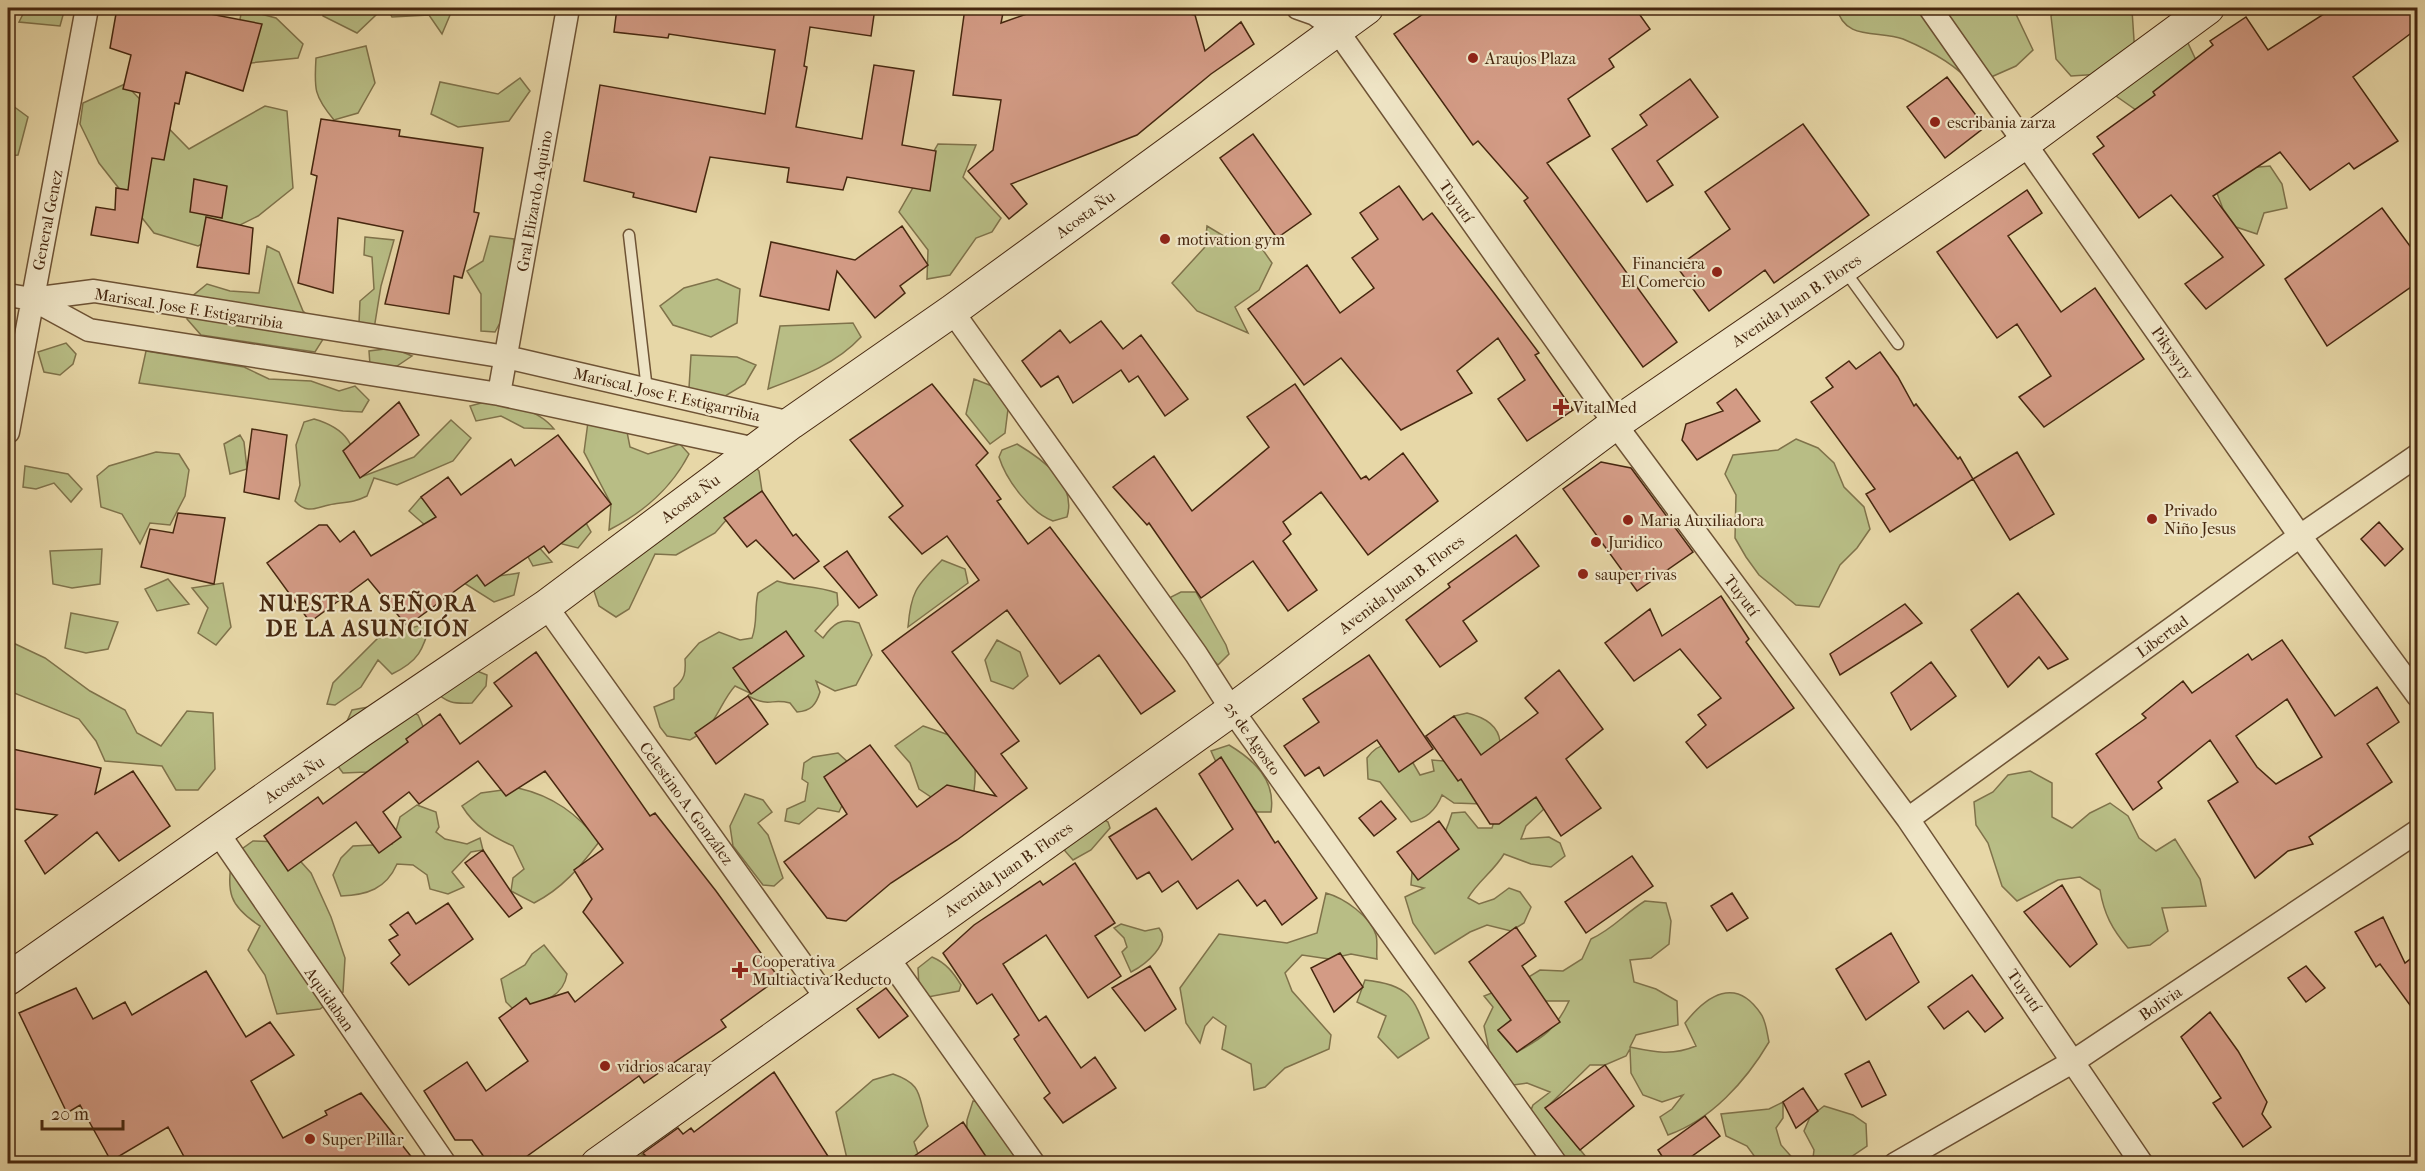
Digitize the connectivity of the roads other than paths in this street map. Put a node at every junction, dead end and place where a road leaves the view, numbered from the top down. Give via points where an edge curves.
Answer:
1 (87, 8) edge
2 (568, 8) edge
3 (1298, 8) edge
4 (1367, 8) edge
5 (1930, 8) edge
6 (2208, 8) edge
7 (1336, 29) junction
8 (2026, 142) junction
9 (629, 235) dead end
10 (1843, 268) junction
11 (8, 295) edge
12 (32, 299) junction
13 (952, 311) junction
14 (1898, 344) dead end
15 (506, 357) junction
16 (647, 390) junction
17 (500, 394) junction
18 (790, 423) junction
19 (1615, 424) junction
20 (8, 432) edge
21 (756, 448) junction
22 (2418, 455) edge
23 (2300, 536) junction
24 (546, 606) junction
25 (2418, 696) edge
26 (1232, 710) junction
27 (1908, 819) junction
28 (2418, 831) edge
29 (218, 833) junction
30 (886, 955) junction
31 (8, 979) edge
32 (827, 999) junction
33 (2074, 1061) junction
34 (445, 1164) edge
35 (597, 1164) edge
36 (1034, 1164) edge
37 (1556, 1164) edge
38 (1895, 1164) edge
39 (2142, 1164) edge

1 - 12 street, General Genez
2 - 15 street, Gral Elizardo Aquino
3 - 7 street
4 - 7 street, Acosta Ñu
5 - 8 street, Pikysyry
6 - 8 street, Avenida Juan B. Flores
7 - 13 street, Acosta Ñu
7 - 19 street, Tuyutí
8 - 10 street, Avenida Juan B. Flores
8 - 23 street, Pikysyry
9 - 16 lane
10 - 14 lane
10 - 19 street, Avenida Juan B. Flores
11 - 12 street
12 - 15 street, Mariscal. Jose F. Estigarribia via 94,291
12 - 17 street, Mariscal. Jose F. Estigarribia via 89,330
12 - 20 street, General Genez
13 - 18 street, Acosta Ñu
13 - 26 street, 25 de Agosto
15 - 16 street, Mariscal. Jose F. Estigarribia
15 - 17 street, Gral Elizardo Aquino
16 - 18 street, Mariscal. Jose F. Estigarribia
17 - 21 street, Mariscal. Jose F. Estigarribia
18 - 21 street, Acosta Ñu
19 - 26 street, Avenida Juan B. Flores
19 - 27 street, Tuyutí
21 - 24 street, Acosta Ñu
22 - 23 street, Libertad
23 - 25 street, Pikysyry
23 - 27 street, Libertad
24 - 29 street, Acosta Ñu
24 - 32 street, Celestino A. González
26 - 30 street, Avenida Juan B. Flores
26 - 37 street, 25 de Agosto
27 - 33 street, Tuyutí
28 - 33 street, Bolivia
29 - 31 street, Acosta Ñu
29 - 34 street, Aquidaban
30 - 32 street, Avenida Juan B. Flores
30 - 36 street
32 - 35 street, Avenida Juan B. Flores
33 - 38 street, Bolivia
33 - 39 street, Tuyutí

